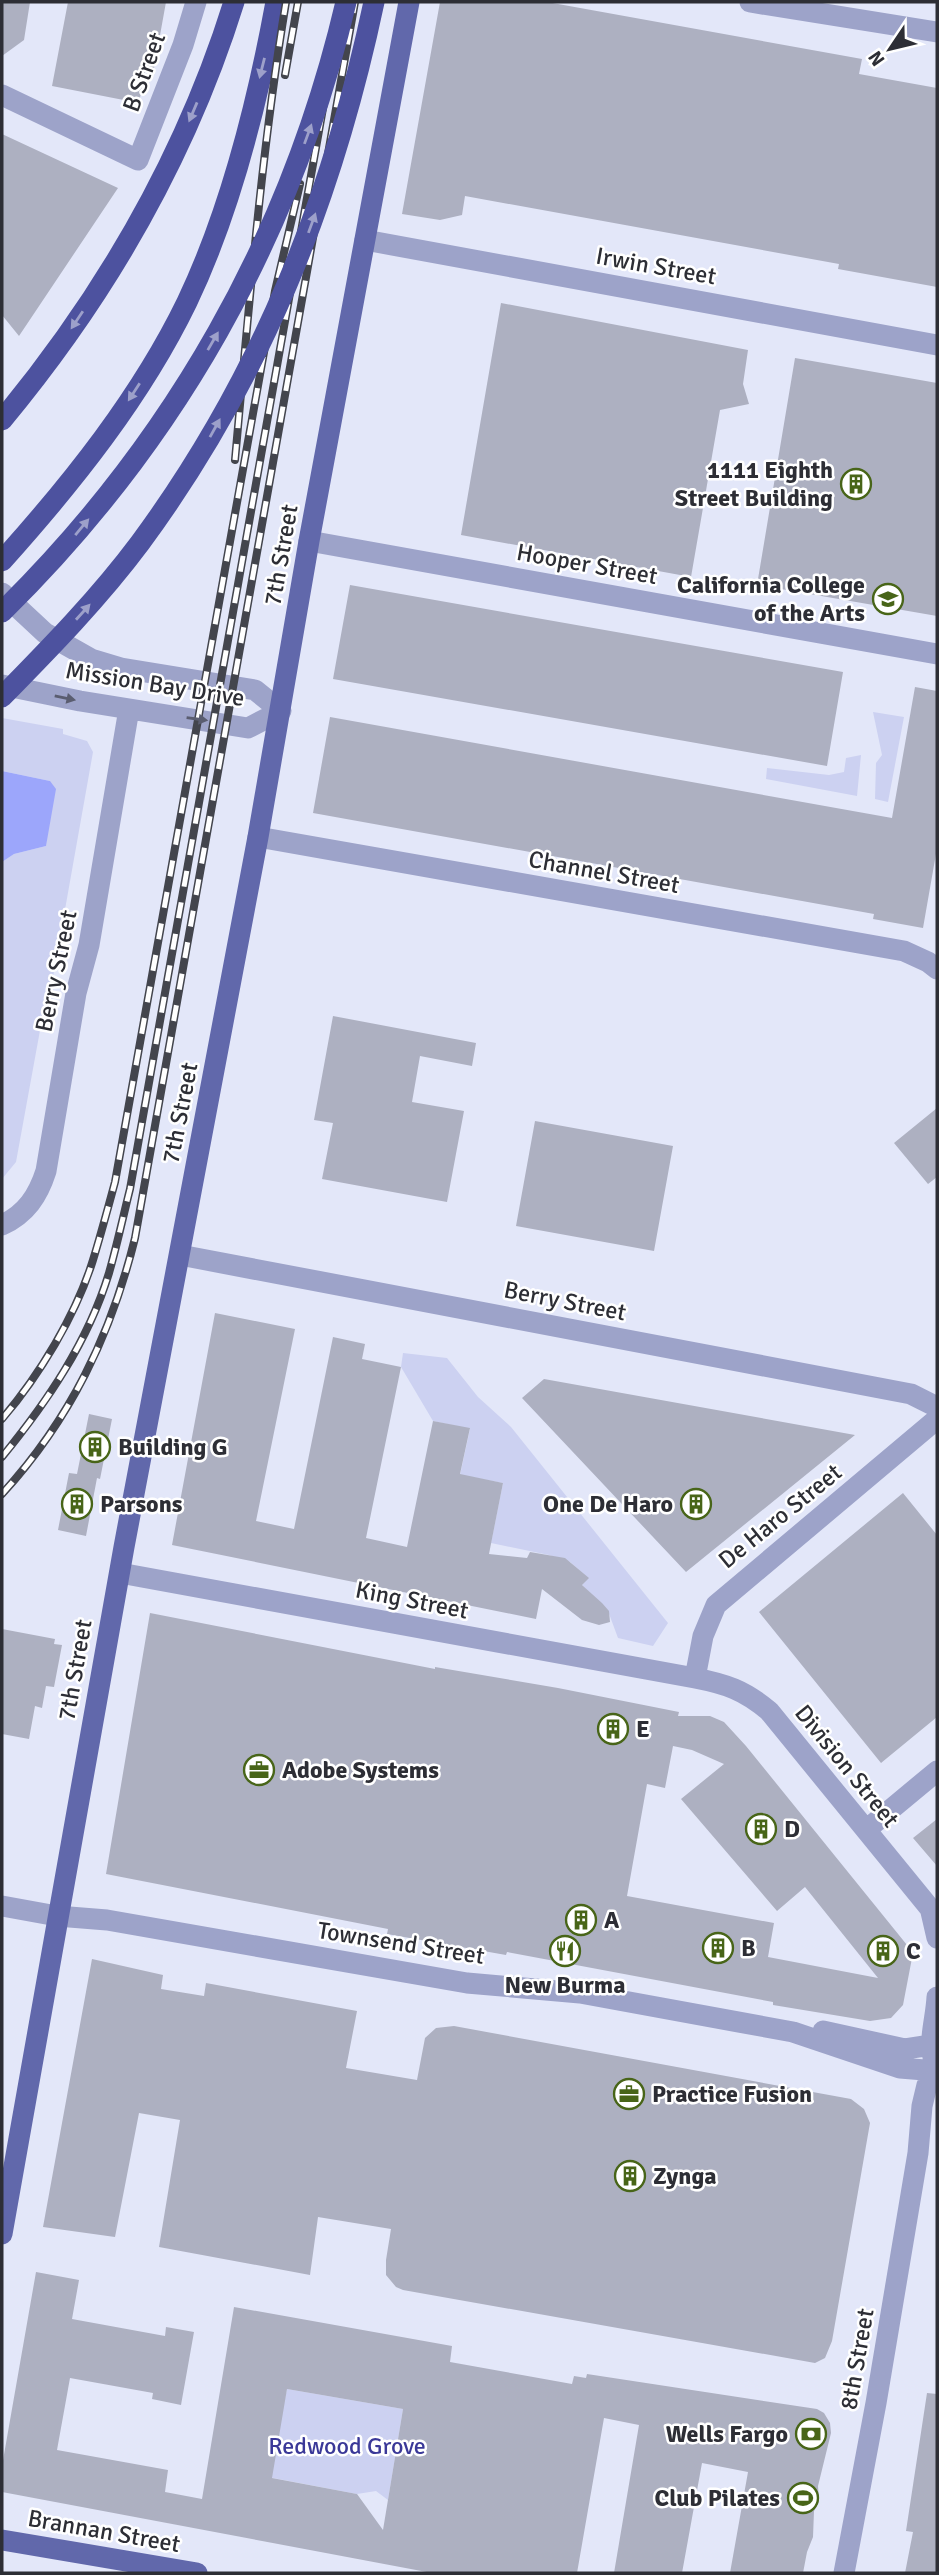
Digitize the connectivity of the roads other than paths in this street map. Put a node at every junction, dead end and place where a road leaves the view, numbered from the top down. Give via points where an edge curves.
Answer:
1 (196, 2) edge
2 (234, 2) edge
3 (276, 2) edge
4 (346, 2) edge
5 (374, 2) edge
6 (409, 2) edge
7 (750, 2) edge
8 (937, 32) edge
9 (2, 95) edge
10 (365, 240) junction
11 (937, 345) edge
12 (2, 420) edge
13 (309, 541) junction
14 (2, 561) edge
15 (2, 593) edge
16 (2, 612) edge
17 (937, 654) edge
18 (2, 685) edge
19 (2, 697) edge
20 (129, 709) junction
21 (281, 711) junction
22 (258, 837) junction
23 (937, 969) edge
24 (2, 1225) edge
25 (180, 1255) junction
26 (937, 1407) edge
27 (937, 1419) edge
28 (120, 1573) junction
29 (695, 1678) junction
30 (937, 1771) edge
31 (866, 1830) junction
32 (2, 1906) edge
33 (934, 1914) edge
34 (57, 1916) junction
35 (937, 1938) edge
36 (937, 1997) edge
37 (937, 2021) edge
38 (793, 2032) junction
39 (931, 2045) junction
40 (900, 2068) junction
41 (937, 2070) edge
42 (922, 2106) junction
43 (937, 2124) edge
44 (918, 2153) junction
45 (2, 2234) edge
46 (2, 2540) edge
47 (197, 2573) edge
48 (844, 2573) edge

1 - 9 street, B Street via 138,160
2 -> 12 highway via 207,80 149,206 57,351
3 -> 14 highway via 234,176 214,240 187,302 126,405 41,518
16 -> 4 highway, bridge via 115,488 190,380 224,321 285,196 313,119
19 -> 5 highway, bridge via 88,607 139,544 236,392 280,304 327,181 348,117
6 - 10 main road, 7th Street
7 - 8 street
10 - 11 street, Irwin Street
10 - 13 main road, 7th Street
13 - 17 street, Hooper Street
13 - 21 main road, 7th Street
15 - 21 street, Mission Bay Drive via 45,634 91,659 255,690
18 -> 20 street, Mission Bay Drive
20 -> 21 street, Mission Bay Drive via 248,728
20 - 24 street, Berry Street via 46,1171 26,1209
21 - 22 main road, 7th Street
22 - 23 street, Channel Street via 904,951
22 - 25 main road, 7th Street
25 - 26 street, Berry Street via 911,1394
25 - 28 main road, 7th Street
27 - 29 street, De Haro Street via 726,1594 703,1636
28 - 29 street, King Street
28 - 34 main road, 7th Street
29 - 31 street, Division Street via 734,1688 769,1711
30 - 31 street
31 - 33 street, Division Street
32 - 34 street, Townsend Street
33 - 35 street
34 - 38 street, Townsend Street via 107,1920 467,1983 580,1993
34 - 45 main road, 7th Street
36 - 37 street
37 - 39 street
38 - 39 street, Townsend Street via 812,2029 905,2049
38 - 40 street, Townsend Street
39 - 41 street
40 - 41 street, Townsend Street
40 - 42 street
41 - 42 street, 8th Street
42 - 44 street, 8th Street
43 - 44 street, 8th Street
44 - 48 street, 8th Street
46 - 47 main road, Brannan Street

